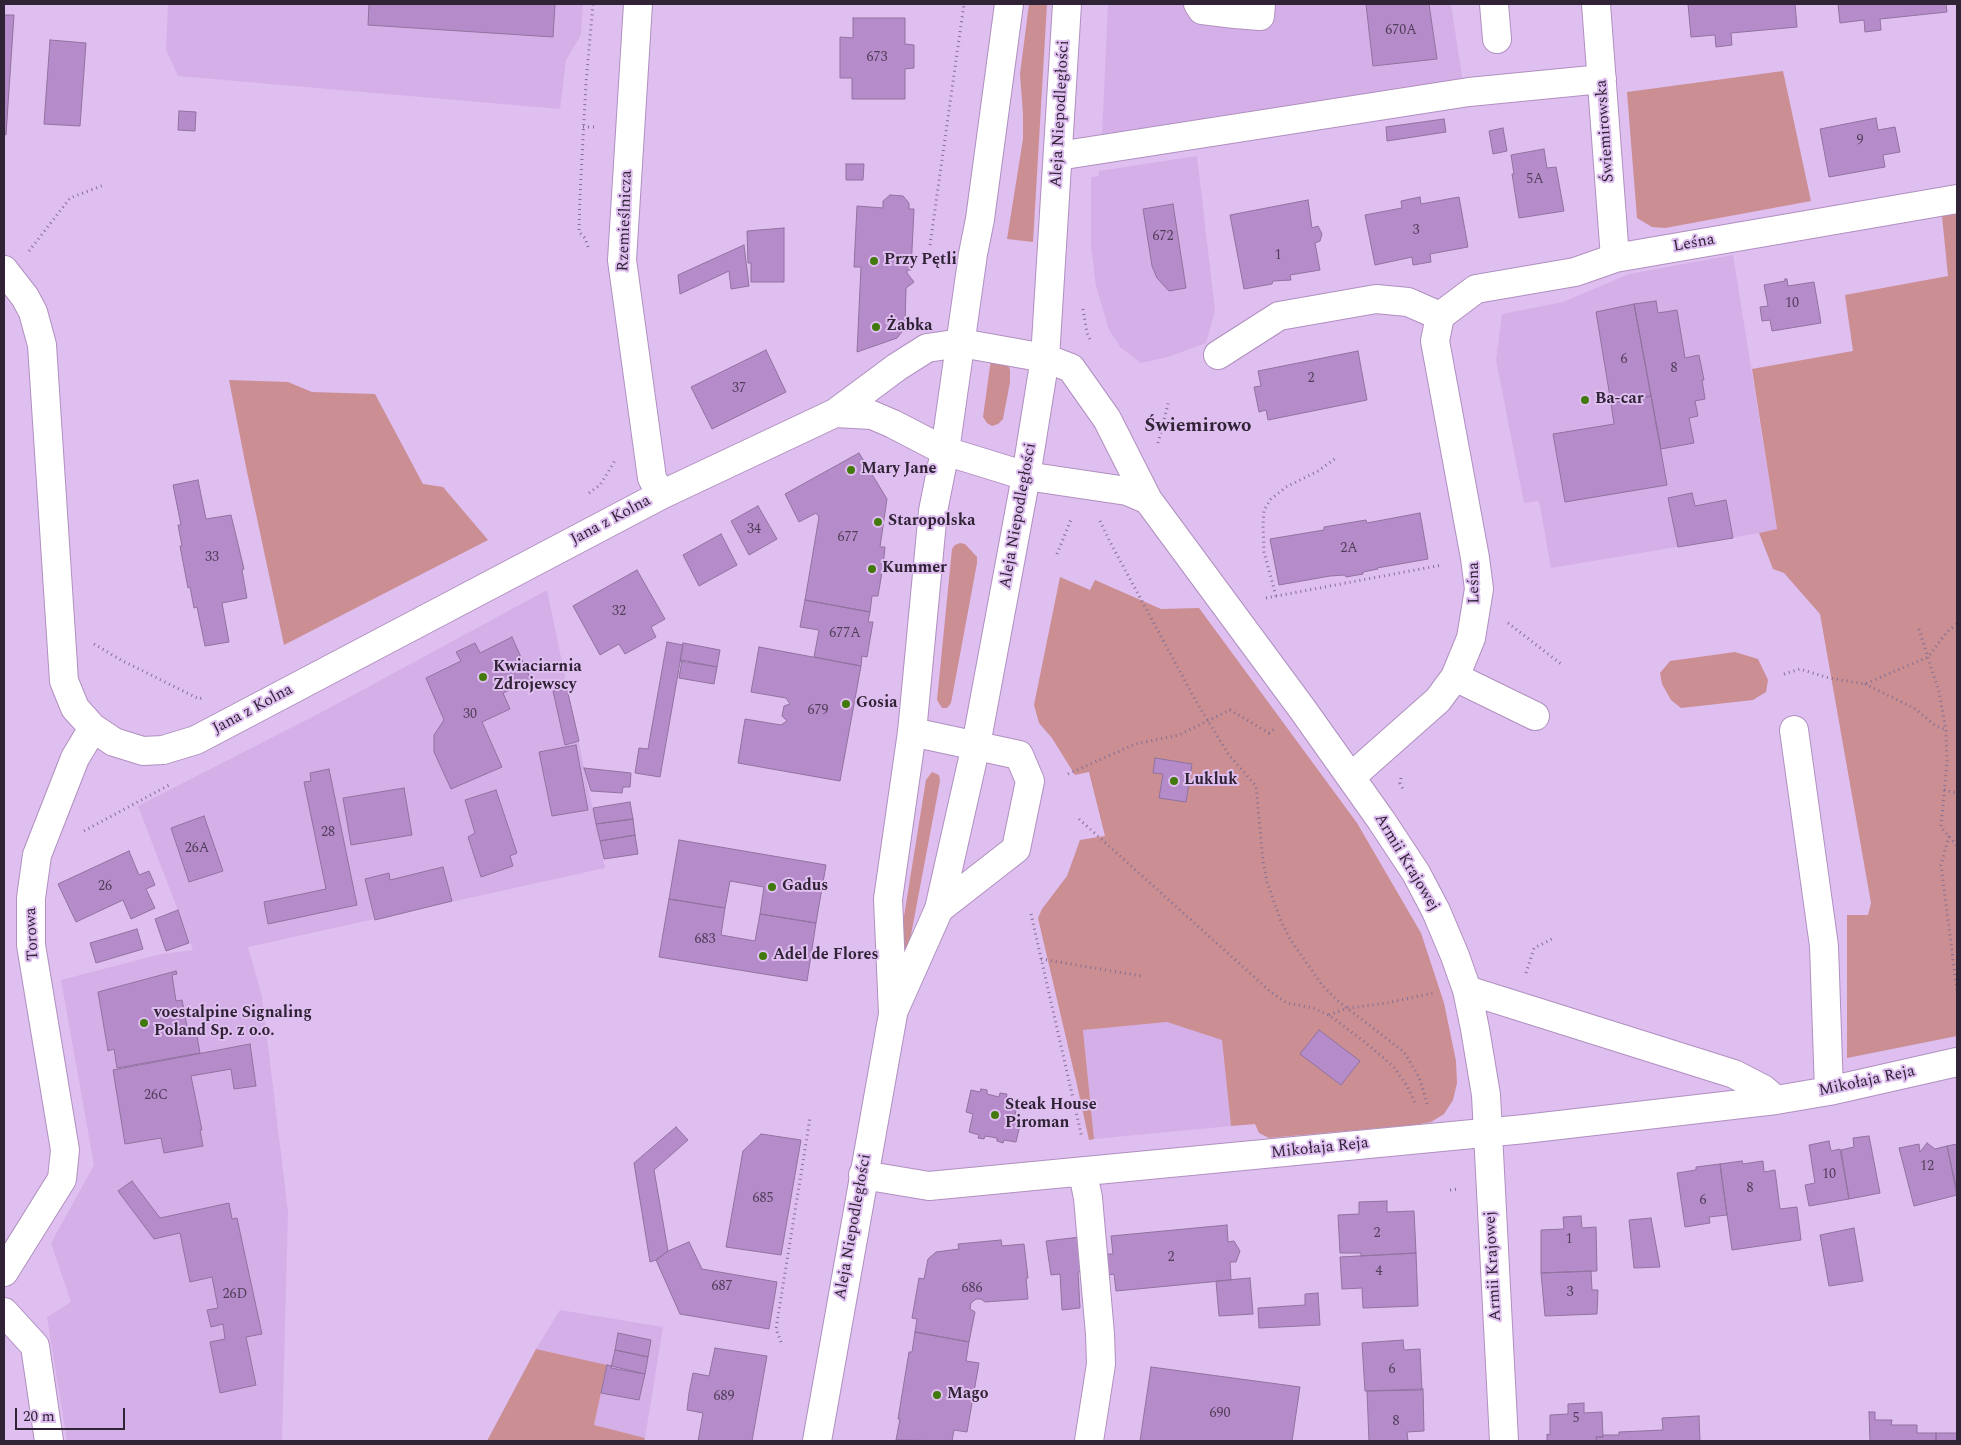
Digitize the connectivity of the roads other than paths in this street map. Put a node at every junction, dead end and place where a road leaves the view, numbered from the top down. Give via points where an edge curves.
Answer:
1 (638, 4) edge
2 (1009, 4) edge
3 (1082, 4) edge
4 (1198, 4) edge
5 (1261, 4) edge
6 (1494, 4) edge
7 (1596, 4) edge
8 (1235, 9) edge
9 (1067, 14) edge
10 (1497, 39) dead end
11 (1602, 79) junction
12 (1058, 156) junction
13 (1957, 199) edge
14 (1614, 258) junction
15 (4, 270) edge
16 (1440, 316) junction
17 (961, 343) junction
18 (1218, 355) dead end
19 (1045, 358) junction
20 (835, 413) junction
21 (945, 451) junction
22 (1026, 476) junction
23 (661, 495) junction
24 (1148, 500) junction
25 (1455, 677) junction
26 (1535, 716) dead end
27 (93, 728) junction
28 (1794, 730) dead end
29 (912, 732) junction
30 (976, 745) junction
31 (1351, 777) junction
32 (939, 909) junction
33 (1467, 990) junction
34 (893, 1014) junction
35 (1957, 1062) edge
36 (1829, 1091) junction
37 (1776, 1100) junction
38 (1487, 1132) junction
39 (1083, 1172) junction
40 (863, 1175) junction
41 (4, 1272) edge
42 (4, 1312) edge
43 (49, 1441) edge
44 (817, 1441) edge
45 (1089, 1441) edge
46 (1504, 1441) edge

1 - 23 street, Rzemieślnicza via 622,260 652,478
2 - 17 street, Aleja Niepodległości
3 - 9 street
4 - 8 street via 1202,10
5 - 8 street via 1260,16
6 - 10 street
7 - 11 street, Świemirowska
9 - 12 street, Aleja Niepodległości
11 - 12 street via 1469,92
11 - 14 street, Świemirowska
12 - 19 street, Aleja Niepodległości
13 - 14 street, Leśna
14 - 16 street, Leśna via 1575,272 1476,289
15 - 27 street, Jana z Kolna via 26,297 42,344 64,681 75,708
16 - 18 street via 1408,302 1376,299 1279,316
16 - 25 street, Leśna via 1435,341 1479,590 1471,638
17 - 19 street, Jana z Kolna
17 - 20 street, Jana z Kolna via 927,348
17 - 21 street, Aleja Niepodległości
19 - 22 street, Aleja Niepodległości
19 - 24 street, Armii Krajowej via 1070,368 1107,419
20 - 21 street, Jana z Kolna via 872,415
20 - 23 street, Jana z Kolna
21 - 22 street, Jana z Kolna
21 - 29 street, Aleja Niepodległości via 933,511
22 - 24 street via 1126,491
22 - 30 street, Aleja Niepodległości
23 - 27 street, Jana z Kolna via 196,740 163,750 143,751 114,742
24 - 31 street, Armii Krajowej
25 - 26 street
25 - 31 street, Leśna via 1422,716
27 - 41 street, Torowa via 75,758 37,855 32,898 30,945 65,1150 62,1179
28 - 36 street via 1824,946
29 - 30 street
29 - 34 street, Aleja Niepodległości via 888,899
30 - 32 street, Aleja Niepodległości
30 - 32 street via 1019,755 1030,781 1016,849
31 - 33 street, Armii Krajowej via 1416,872 1436,911
32 - 34 street, Aleja Niepodległości
33 - 37 street via 1734,1074 1763,1089
33 - 38 street, Armii Krajowej via 1486,1095
34 - 40 street, Aleja Niepodległości
35 - 36 street, Mikołaja Reja
36 - 37 street, Mikołaja Reja
37 - 38 street, Mikołaja Reja
38 - 39 street, Mikołaja Reja
38 - 46 street, Armii Krajowej
39 - 40 street, Mikołaja Reja via 929,1186
39 - 45 street via 1088,1198 1101,1364
40 - 44 street, Aleja Niepodległości
42 - 43 street via 35,1346

